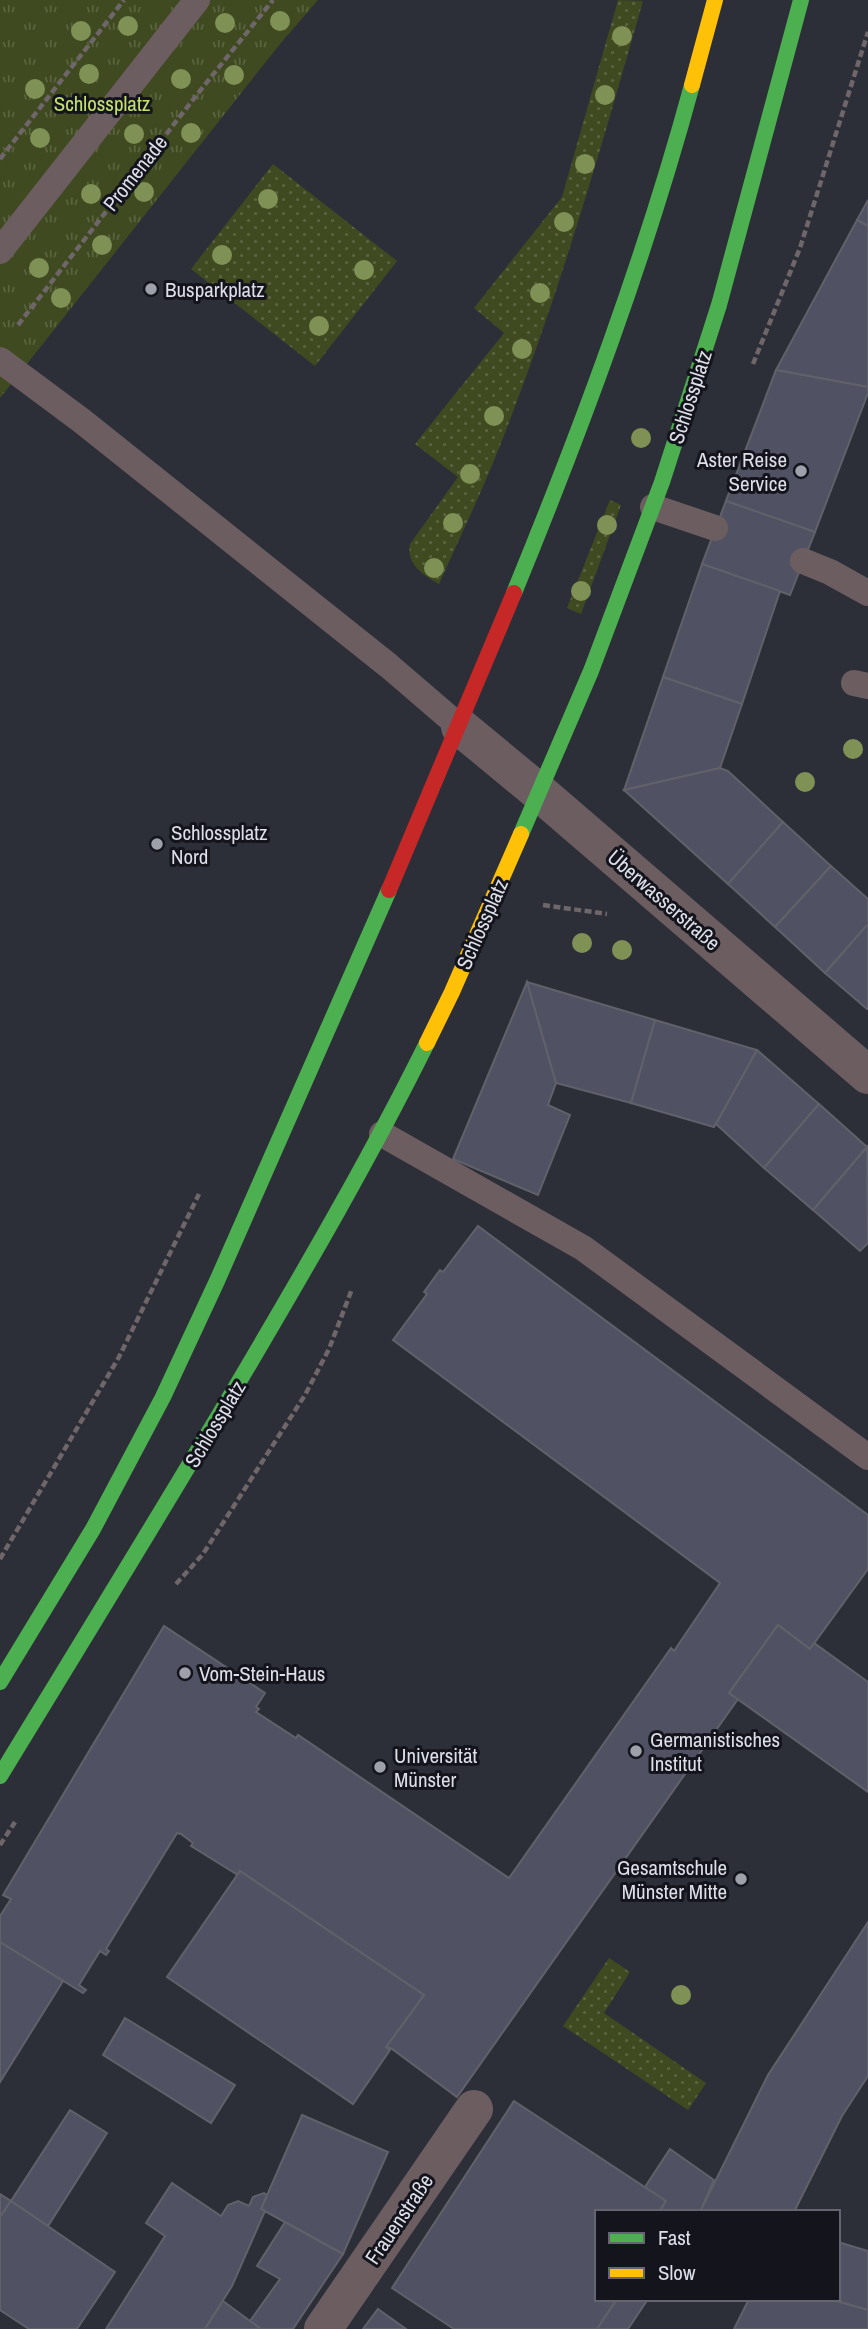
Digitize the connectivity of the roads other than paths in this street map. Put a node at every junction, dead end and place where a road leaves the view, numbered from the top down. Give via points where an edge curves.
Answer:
1 (197, 0) edge
2 (715, 0) edge
3 (801, 0) edge
4 (807, 33) dead end
5 (783, 67) junction
6 (0, 251) edge
7 (0, 360) edge
8 (653, 507) junction
9 (715, 528) dead end
10 (803, 561) dead end
11 (868, 593) edge
12 (460, 727) junction
13 (540, 793) junction
14 (868, 1075) edge
15 (382, 1134) junction
16 (868, 1457) edge
17 (0, 1682) edge
18 (0, 1776) edge
19 (474, 2109) dead end
20 (323, 2329) edge

1 - 6 lane
2 - 12 main road via 619,319 554,498
3 - 5 main road, Schlossplatz
4 - 5 main road
5 - 8 main road, Schlossplatz via 719,305
7 - 12 lane
8 - 9 lane
8 - 13 main road, Schlossplatz
10 - 11 lane
12 - 13 street, Überwasserstraße
12 - 17 main road via 168,1387 114,1491
13 - 14 street, Überwasserstraße
13 - 15 main road, Schlossplatz via 452,992
15 - 16 lane via 583,1248
15 - 18 main road, Schlossplatz via 178,1484
19 - 20 street, Frauenstraße

